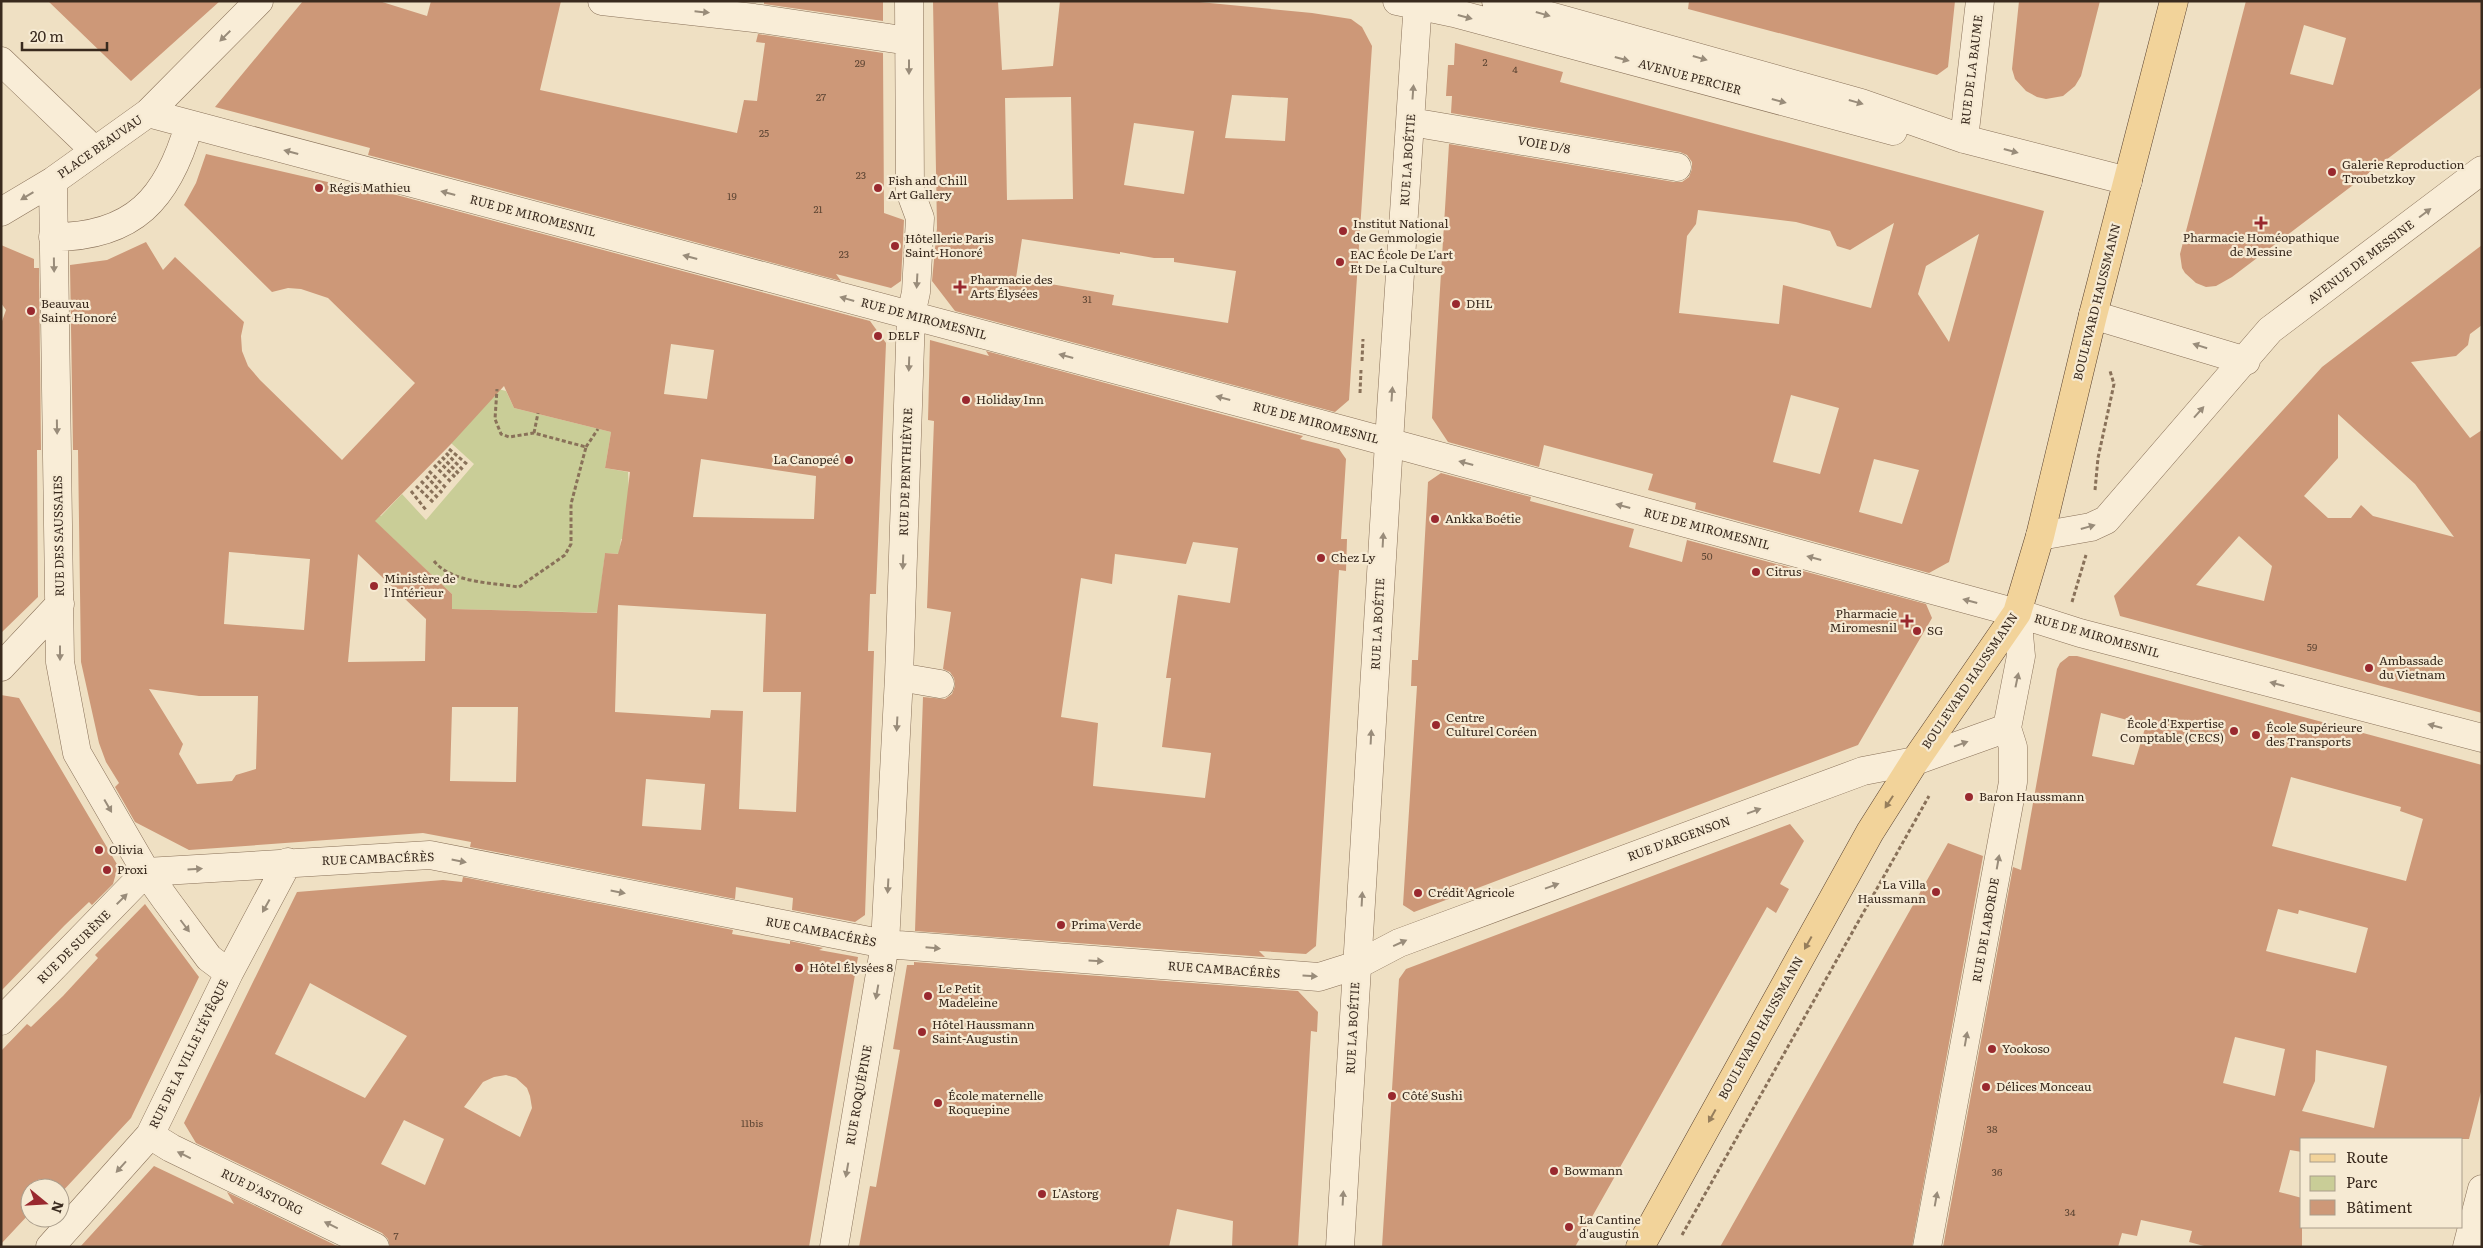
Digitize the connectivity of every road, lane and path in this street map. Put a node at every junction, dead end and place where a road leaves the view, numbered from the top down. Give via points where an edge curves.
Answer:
1 (602, 1) edge
2 (908, 1) edge
3 (1496, 1) edge
4 (1980, 1) edge
5 (2174, 1) edge
6 (1411, 2) edge
7 (251, 5) edge
8 (909, 41) junction
9 (1, 61) edge
10 (148, 113) junction
11 (1411, 122) junction
12 (189, 125) junction
13 (1964, 139) junction
14 (95, 151) junction
15 (1677, 168) dead end
16 (2482, 170) edge
17 (53, 181) junction
18 (2128, 181) junction
19 (1, 212) edge
20 (53, 237) junction
21 (2093, 315) junction
22 (911, 316) junction
23 (1363, 339) dead end
24 (2246, 360) junction
25 (1362, 361) dead end
26 (1361, 370) dead end
27 (498, 389) dead end
28 (1360, 393) dead end
29 (538, 413) dead end
30 (598, 429) dead end
31 (534, 433) junction
32 (1389, 442) junction
33 (586, 447) junction
34 (449, 450) dead end
35 (446, 453) dead end
36 (442, 457) dead end
37 (438, 461) dead end
38 (434, 465) dead end
39 (468, 465) dead end
40 (464, 470) dead end
41 (429, 471) dead end
42 (460, 474) dead end
43 (426, 476) dead end
44 (456, 478) dead end
45 (421, 481) dead end
46 (452, 483) dead end
47 (416, 486) dead end
48 (447, 489) dead end
49 (411, 491) dead end
50 (443, 494) dead end
51 (438, 499) dead end
52 (434, 503) dead end
53 (426, 510) dead end
54 (2040, 536) junction
55 (2086, 558) dead end
56 (434, 561) dead end
57 (60, 604) junction
58 (2018, 613) junction
59 (2060, 627) junction
60 (1, 667) edge
61 (899, 678) junction
62 (940, 684) dead end
63 (2007, 728) junction
64 (2482, 738) edge
65 (1915, 761) junction
66 (1933, 790) dead end
67 (288, 862) junction
68 (146, 872) junction
69 (885, 944) junction
70 (1357, 965) junction
71 (229, 973) junction
72 (1, 1021) edge
73 (150, 1135) junction
74 (2482, 1189) edge
75 (1680, 1238) dead end
76 (50, 1247) edge
77 (374, 1247) edge
78 (834, 1247) edge
79 (1340, 1247) edge
80 (1640, 1247) edge
81 (1927, 1247) edge
82 (2467, 1247) edge

1 -> 8 street via 754,18
2 - 8 street, RUE DE PENTHIÈVRE
3 -> 13 street, AVENUE PERCIER via 1861,103
4 - 13 street, RUE DE LA BAUME
5 - 18 main road, BOULEVARD HAUSSMANN
11 -> 6 street, RUE LA BOÉTIE
6 -> 13 street, AVENUE PERCIER via 1898,133
7 -> 10 street, PLACE BEAUVAU
8 -> 22 street, RUE DE PENTHIÈVRE via 910,191 920,218 916,292
9 - 14 street
10 - 12 street, RUE DE MIROMESNIL
10 - 14 street, PLACE BEAUVAU
11 - 15 street, VOIE D/8
32 -> 11 street, RUE LA BOÉTIE
12 - 20 street via 165,186 135,216 96,234
22 -> 12 street, RUE DE MIROMESNIL
13 -> 18 street, AVENUE PERCIER
14 - 17 street, PLACE BEAUVAU
24 -> 16 street, AVENUE DE MESSINE via 2270,330
17 -> 19 street, PLACE BEAUVAU
17 - 20 street, RUE DES SAUSSAIES
18 - 21 main road, BOULEVARD HAUSSMANN
20 -> 57 street, RUE DES SAUSSAIES
24 -> 21 street
21 - 54 main road, BOULEVARD HAUSSMANN
32 -> 22 street, RUE DE MIROMESNIL
22 -> 61 street, RUE DE PENTHIÈVRE
23 - 25 path
54 -> 24 street, AVENUE DE MESSINE via 2090,527 2106,520
26 - 28 path
27 - 31 path via 495,419 501,434 509,437
29 - 31 path
30 - 33 path
31 - 33 path
58 -> 32 street, RUE DE MIROMESNIL
70 -> 32 street, RUE LA BOÉTIE
33 - 56 path via 571,504 571,544 560,558 519,587 460,577 447,572
34 - 39 path
35 - 40 path
36 - 42 path
37 - 44 path
38 - 46 path
41 - 48 path
43 - 50 path
45 - 51 path
47 - 52 path
49 - 53 path
54 - 58 main road, BOULEVARD HAUSSMANN
55 - 59 path via 2076,594
57 - 60 street
57 -> 68 street, RUE DES SAUSSAIES via 60,662 77,752
58 - 59 street, RUE DE MIROMESNIL
63 -> 58 street, RUE DE LABORDE via 2021,656
58 - 65 main road, BOULEVARD HAUSSMANN
64 -> 59 street, RUE DE MIROMESNIL
61 - 62 street
61 -> 69 street, RUE DE PENTHIÈVRE
65 -> 63 street, RUE D'ARGENSON
81 -> 63 street, RUE DE LABORDE via 2013,782 2013,747
70 -> 65 street, RUE D'ARGENSON via 1398,943 1863,771
65 -> 80 main road, BOULEVARD HAUSSMANN via 1870,832
66 - 75 path
68 -> 67 street, RUE CAMBACÉRÈS
67 -> 69 street, RUE CAMBACÉRÈS via 430,856
67 -> 71 street, RUE DE LA VILLE L'ÉVÊQUE
68 -> 71 street, RUE DES SAUSSAIES via 209,958
72 -> 68 street, RUE DE SURÈNE
69 -> 70 street, RUE CAMBACÉRÈS via 1319,977
69 -> 78 street, RUE ROQUÉPINE
79 -> 70 street, RUE LA BOÉTIE
71 - 73 street, RUE DE LA VILLE L'ÉVÊQUE
73 -> 76 street, RUE DE LA VILLE L'ÉVÊQUE
77 -> 73 street, RUE D'ASTORG
74 - 82 street

